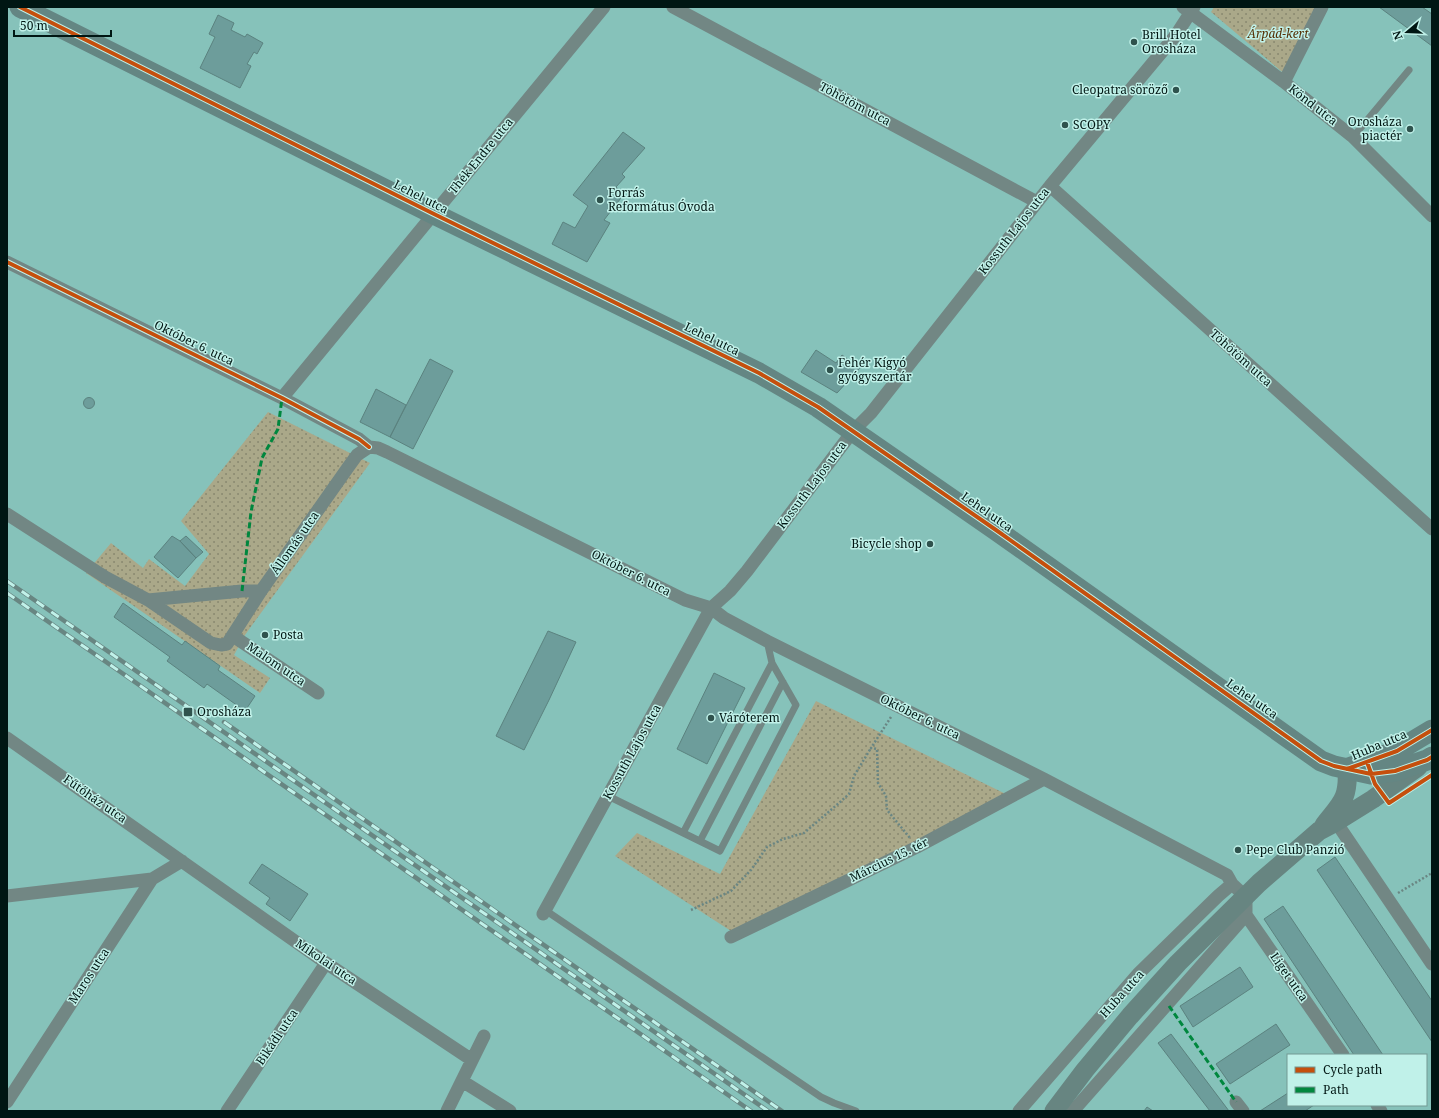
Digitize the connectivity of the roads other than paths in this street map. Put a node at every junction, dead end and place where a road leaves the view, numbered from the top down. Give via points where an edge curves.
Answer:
1 (20, 7) edge
2 (604, 7) edge
3 (673, 7) edge
4 (1322, 7) edge
5 (1189, 9) edge
6 (1409, 70) dead end
7 (1284, 82) junction
8 (1353, 137) junction
9 (1050, 186) junction
10 (1037, 202) junction
11 (434, 214) junction
12 (1432, 216) edge
13 (7, 262) edge
14 (282, 398) junction
15 (853, 431) junction
16 (369, 447) junction
17 (7, 514) edge
18 (1432, 529) edge
19 (261, 591) junction
20 (148, 600) junction
21 (711, 608) junction
22 (230, 640) junction
23 (767, 641) junction
24 (772, 664) junction
25 (783, 682) junction
26 (318, 693) dead end
27 (1432, 730) edge
28 (7, 738) edge
29 (1429, 759) edge
30 (1347, 769) junction
31 (1044, 779) junction
32 (608, 796) junction
33 (1336, 822) junction
34 (1319, 831) junction
35 (683, 833) junction
36 (700, 841) junction
37 (182, 861) junction
38 (152, 879) junction
39 (7, 896) edge
40 (1238, 902) junction
41 (544, 912) joint
42 (731, 937) dead end
43 (326, 962) junction
44 (1432, 964) edge
45 (484, 1036) dead end
46 (1342, 1054) edge
47 (472, 1060) junction
48 (462, 1081) junction
49 (7, 1102) edge
50 (227, 1111) edge
51 (447, 1111) edge
52 (510, 1111) edge
53 (856, 1111) edge
54 (1019, 1111) edge
55 (1054, 1111) edge
56 (1073, 1111) edge

1 - 11 main road, Lehel utca
2 - 11 street, Thék Endre utca
3 - 10 street, Töhötöm utca
4 - 7 street
5 - 7 street, Könd utca
5 - 9 street, Kossuth Lajos utca via 1176,35
6 - 8 lane
7 - 8 street, Könd utca
8 - 12 street, Könd utca
9 - 10 street, Kossuth Lajos utca
9 - 18 street, Töhötöm utca
10 - 15 street, Kossuth Lajos utca via 871,413
11 - 14 street, Thék Endre utca
11 - 15 main road, Lehel utca via 759,373 818,407
13 - 14 street, Október 6. utca
14 - 16 street, Október 6. utca via 359,439
15 - 21 street, Kossuth Lajos utca via 747,571
15 - 30 main road, Lehel utca via 1320,760
16 - 19 street, Állomás utca via 349,466
16 - 21 street, Október 6. utca via 387,452 685,600
17 - 20 street via 104,577
19 - 20 street
19 - 22 street, Állomás utca
20 - 22 street via 211,643 221,645
21 - 23 street, Október 6. utca via 724,618
21 - 32 street, Kossuth Lajos utca
22 - 26 street, Malom utca
23 - 24 lane
23 - 31 street, Október 6. utca
24 - 25 lane
24 - 35 lane
25 - 36 lane
25 - 36 lane via 796,705 782,733 720,851
27 - 30 main road, Huba utca via 1397,751
28 - 37 street, Fűtőház utca
29 - 30 main road, Huba utca via 1382,773 1372,774
29 - 33 main road, Huba utca
30 - 34 main road via 1345,798
31 - 40 street, Október 6. utca via 1227,875
31 - 42 street, Március 15. tér via 917,847
32 - 35 lane
32 - 41 street, Kossuth Lajos utca
33 - 34 main road, Huba utca
33 - 44 street
34 - 40 main road, Huba utca
35 - 36 lane
37 - 38 street, Maros utca
37 - 43 street, Mikolai utca
38 - 39 street
38 - 49 street, Maros utca
40 - 46 street, Liget utca
40 - 54 street, Huba utca via 1218,896 1138,974
40 - 55 main road via 1130,1016
40 - 56 street, Huba utca
41 - 53 lane via 821,1097
43 - 47 street, Mikolai utca
43 - 50 street, Bikádi utca
45 - 47 street
47 - 48 street
48 - 51 street
48 - 52 street

